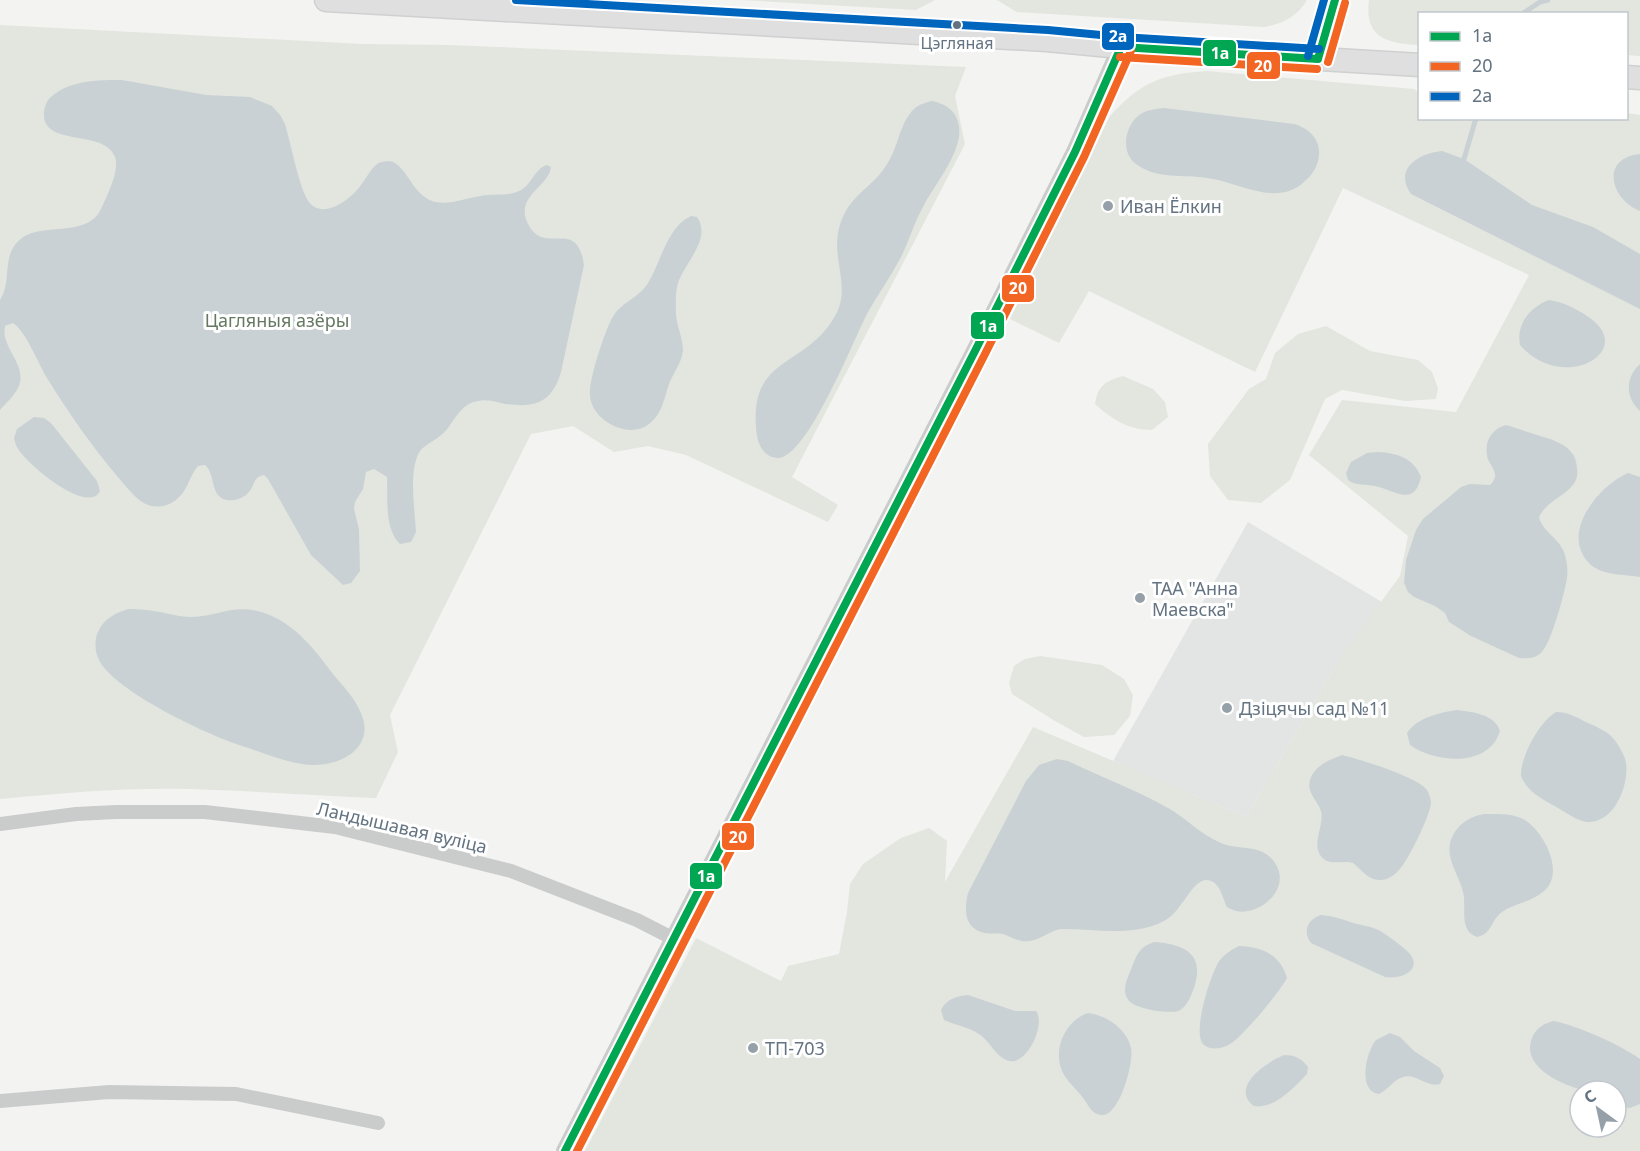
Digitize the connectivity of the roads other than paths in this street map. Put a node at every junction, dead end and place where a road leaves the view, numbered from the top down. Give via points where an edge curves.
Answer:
1 (326, 0) edge
2 (1335, 0) edge
3 (1120, 47) junction
4 (1318, 59) junction
5 (1418, 65) edge
6 (0, 824) edge
7 (674, 939) junction
8 (0, 1101) edge
9 (378, 1123) dead end
10 (565, 1151) edge

1 - 3 main road
2 - 4 main road
3 - 4 main road
3 - 7 street via 1065,173
4 - 5 main road
6 - 7 street, Ландышавая вуліца via 76,814 194,812 335,827 511,871 637,920
7 - 10 street
8 - 9 street via 109,1092 236,1094

